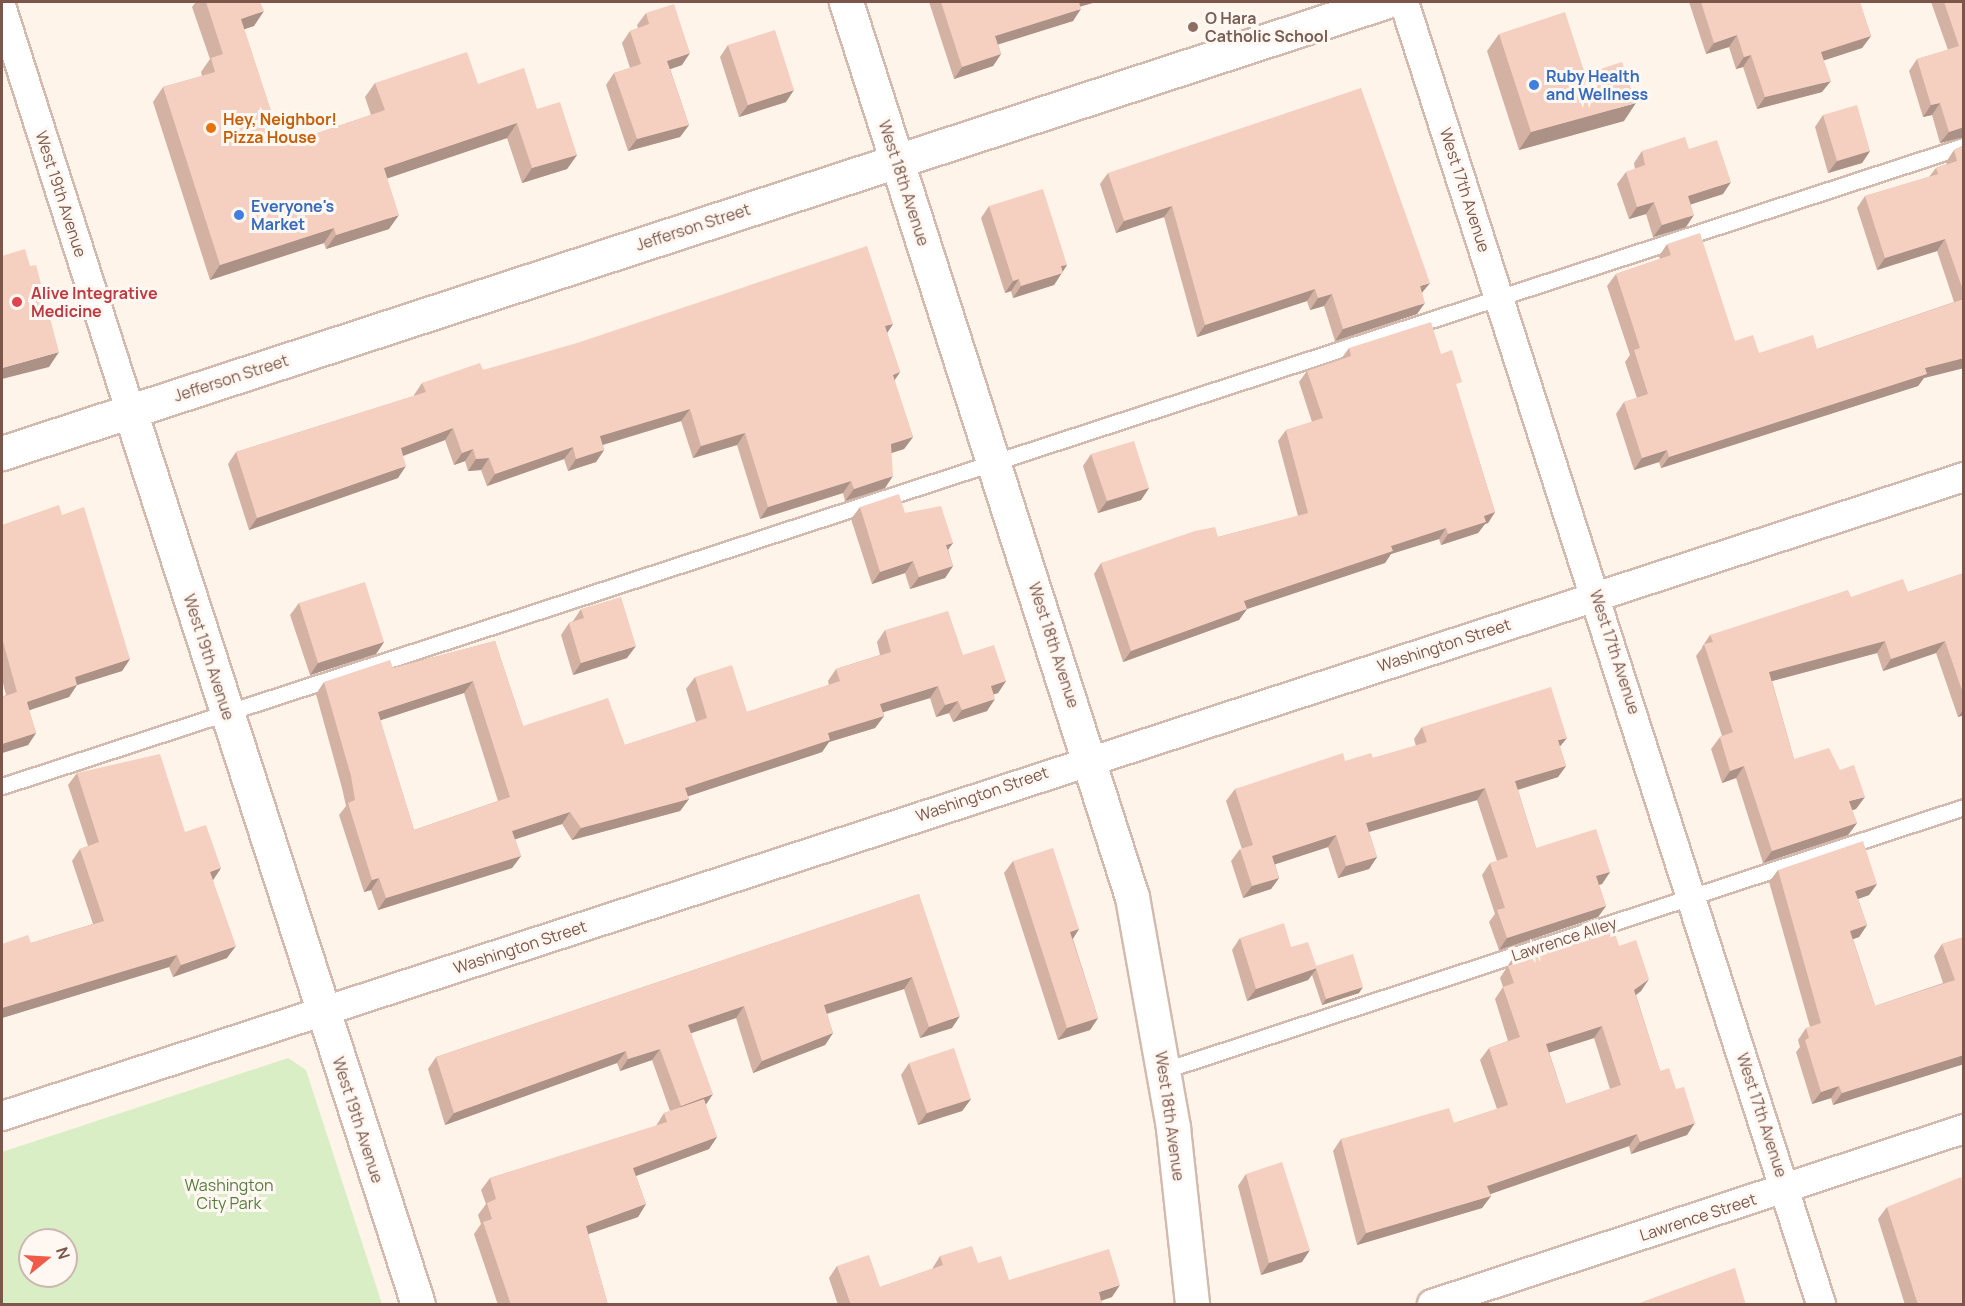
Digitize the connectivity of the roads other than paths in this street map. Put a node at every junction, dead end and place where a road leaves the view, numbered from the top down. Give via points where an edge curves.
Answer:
1 (846, 2) edge
2 (1384, 2) edge
3 (1404, 2) edge
4 (2, 9) edge
5 (1964, 146) edge
6 (897, 161) junction
7 (1500, 297) junction
8 (130, 411) junction
9 (2, 453) edge
10 (994, 462) junction
11 (1964, 477) edge
12 (1597, 596) junction
13 (227, 713) junction
14 (1090, 758) junction
15 (2, 786) edge
16 (1964, 807) edge
17 (1693, 896) junction
18 (323, 1012) junction
19 (1165, 1070) junction
20 (2, 1116) edge
21 (1964, 1130) edge
22 (1785, 1188) junction
23 (418, 1305) edge
24 (1192, 1305) edge
25 (1432, 1305) edge
26 (1821, 1305) edge

1 - 6 street, West 18th Avenue
2 - 6 street, Jefferson Street
3 - 7 street, West 17th Avenue
4 - 8 street, West 19th Avenue
5 - 7 lane
6 - 8 street, Jefferson Street
6 - 10 street, West 18th Avenue
7 - 10 lane
7 - 12 street, West 17th Avenue
8 - 9 street, Jefferson Street
8 - 13 street, West 19th Avenue
10 - 13 lane
10 - 14 street, West 18th Avenue
11 - 12 street, Washington Street
12 - 14 street, Washington Street
12 - 17 street, West 17th Avenue
13 - 15 lane
13 - 18 street, West 19th Avenue
14 - 18 street, Washington Street
14 - 19 street, West 18th Avenue via 1132,897
16 - 17 lane, Lawrence Alley
17 - 19 lane, Lawrence Alley
17 - 22 street, West 17th Avenue
18 - 20 street, Washington Street
18 - 23 street, West 19th Avenue
19 - 24 street, West 18th Avenue
21 - 22 street, Lawrence Street
22 - 25 street, Lawrence Street
22 - 26 street, West 17th Avenue

